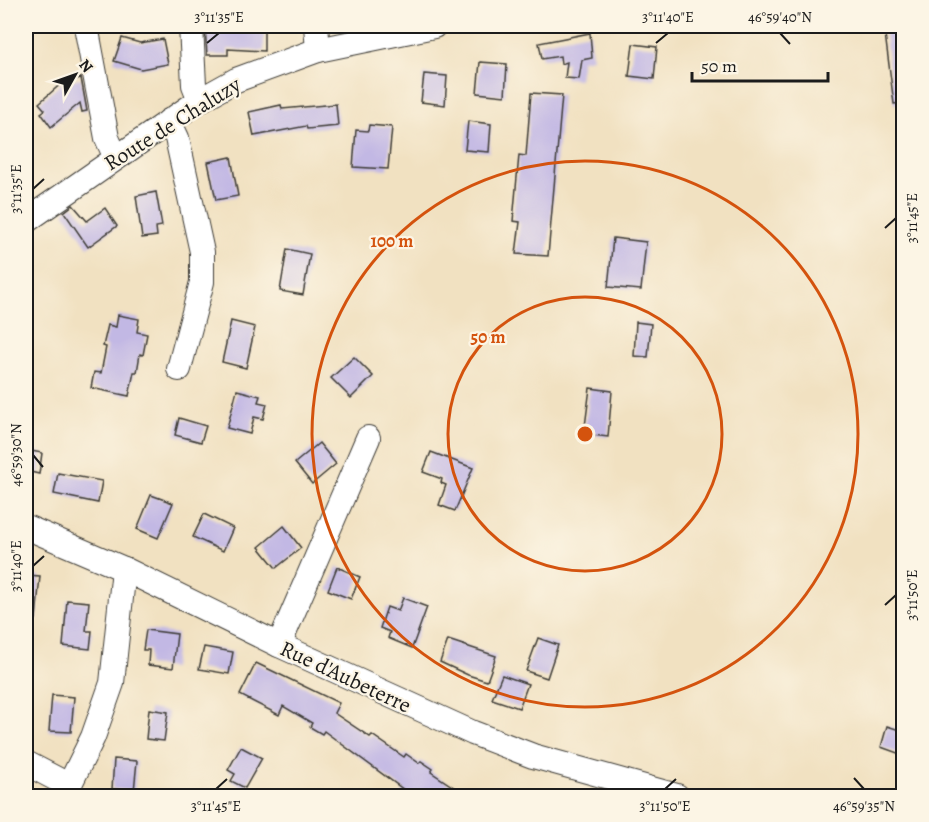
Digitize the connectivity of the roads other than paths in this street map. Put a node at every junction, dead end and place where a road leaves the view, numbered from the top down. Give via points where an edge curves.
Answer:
1 (86, 26) edge
2 (190, 26) edge
3 (316, 26) edge
4 (434, 26) edge
5 (318, 50) junction
6 (200, 100) junction
7 (170, 120) junction
8 (116, 158) junction
9 (26, 221) edge
10 (179, 369) dead end
11 (368, 438) dead end
12 (26, 527) edge
13 (124, 568) junction
14 (279, 645) junction
15 (26, 764) edge
16 (67, 791) edge
17 (677, 796) edge

1 - 8 street via 107,138
2 - 6 street via 194,86
3 - 5 street
4 - 5 street, Route de Chaluzy
5 - 6 street, Route de Chaluzy via 236,80
6 - 7 street, Route de Chaluzy
7 - 8 street, Route de Chaluzy
7 - 10 street via 203,269
8 - 9 street, Route de Chaluzy
11 - 14 street
12 - 13 street, Rue d'Aubeterre
13 - 14 street, Rue d'Aubeterre
13 - 16 street via 112,683 93,737
14 - 17 street, Rue d'Aubeterre via 533,756
15 - 16 street

